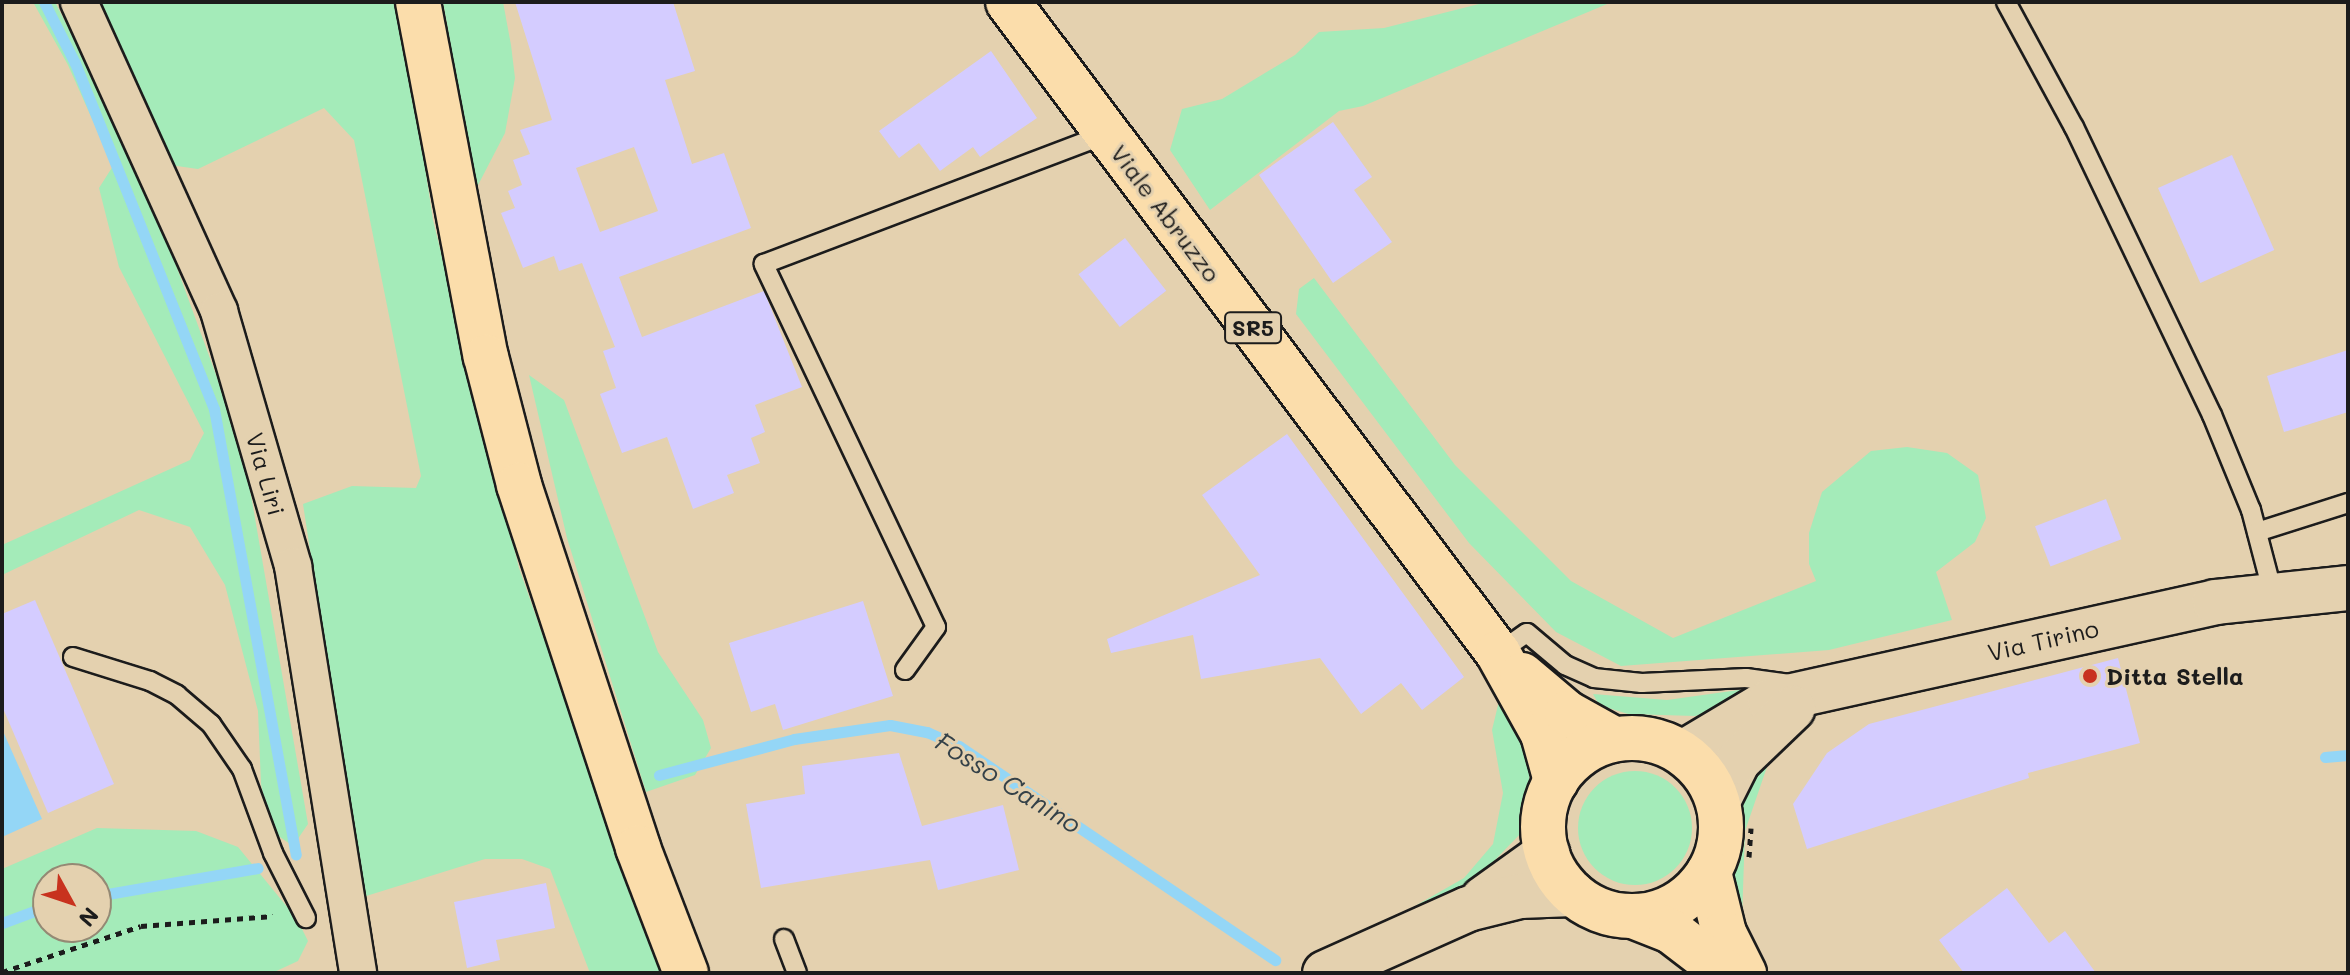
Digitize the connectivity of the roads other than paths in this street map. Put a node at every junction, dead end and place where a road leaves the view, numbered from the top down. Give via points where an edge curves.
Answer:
1 (79, 2) edge
2 (418, 2) edge
3 (1008, 2) edge
4 (2006, 2) edge
5 (1107, 134) junction
6 (2348, 503) edge
7 (2257, 532) junction
8 (2348, 570) edge
9 (2348, 588) edge
10 (2273, 594) junction
11 (1498, 653) junction
12 (73, 657) dead end
13 (905, 670) dead end
14 (1815, 693) junction
15 (1614, 739) junction
16 (1683, 753) junction
17 (1556, 781) junction
18 (1736, 810) junction
19 (1547, 853) junction
20 (1728, 869) junction
21 (1573, 894) junction
22 (1468, 909) junction
23 (1633, 916) junction
24 (306, 918) road end
25 (784, 939) dead end
26 (358, 973) edge
27 (686, 973) edge
28 (797, 973) edge
29 (1325, 973) edge
30 (1726, 973) edge
31 (1744, 973) edge

1 - 26 street, Via Liri via 219,311 284,536
2 - 27 main road via 486,357 519,485 638,848
3 - 5 main road, Viale Abruzzo / SR5
4 - 7 lane via 2074,127 2212,415
5 - 11 main road, Viale Abruzzo / SR5
5 - 13 lane via 764,264 936,627
6 - 7 lane
7 - 10 lane
8 - 10 main road, Via Tirino
9 - 10 main road, Via Tirino
10 - 14 main road, Via Tirino via 2200,605
11 - 14 lane via 1527,633 1565,665 1594,678 1642,683 1746,678 1784,681
11 - 15 main road, Viale Abruzzo / SR5 via 1567,713
11 - 17 main road, Viale Abruzzo / SR5 via 1543,734
12 - 24 lane via 150,681 177,695 211,724 242,769 273,853
14 - 16 main road, Via Tirino via 1758,706
14 - 18 main road, Via Tirino via 1755,741
15 - 16 main road, SR5 via 1650,741
15 - 17 main road via 1571,762
16 - 18 main road
17 - 19 main road via 1544,816
18 - 20 main road via 1721,826
19 - 21 main road
19 - 22 main road
20 - 23 main road via 1662,911
20 - 31 main road via 1724,933
21 - 22 main road via 1520,896
21 - 23 main road via 1590,906
22 - 29 main road
23 - 30 main road via 1671,931
25 - 28 lane

